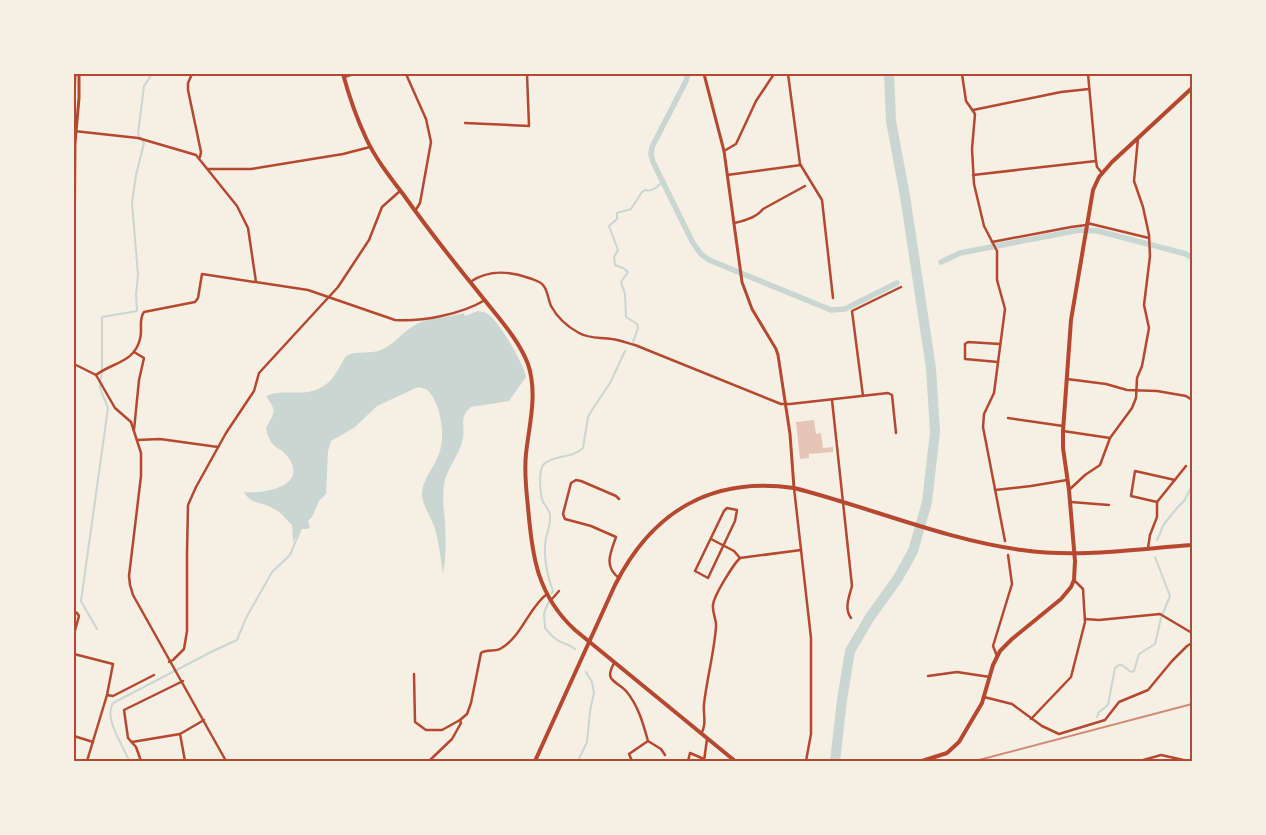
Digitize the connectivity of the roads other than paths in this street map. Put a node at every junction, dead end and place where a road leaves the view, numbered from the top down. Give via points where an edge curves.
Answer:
1 (75, 74) edge
2 (79, 74) edge
3 (192, 74) edge
4 (354, 74) edge
5 (406, 74) edge
6 (527, 74) edge
7 (704, 74) edge
8 (774, 74) edge
9 (788, 74) edge
10 (962, 74) edge
11 (1088, 74) edge
12 (343, 75) edge
13 (1192, 88) edge
14 (1089, 89) junction
15 (74, 102) edge
16 (972, 110) junction
17 (465, 123) dead end
18 (75, 131) edge
19 (1138, 137) junction
20 (371, 146) junction
21 (724, 151) junction
22 (200, 157) junction
23 (1096, 161) junction
24 (801, 165) junction
25 (208, 168) junction
26 (1102, 173) junction
27 (727, 175) junction
28 (973, 175) junction
29 (805, 186) dead end
30 (400, 191) junction
31 (415, 211) junction
32 (734, 223) junction
33 (1086, 225) junction
34 (1149, 239) junction
35 (993, 243) junction
36 (74, 268) edge
37 (256, 282) junction
38 (470, 282) junction
39 (901, 287) dead end
40 (328, 296) junction
41 (833, 298) dead end
42 (485, 300) junction
43 (1000, 344) junction
44 (134, 352) junction
45 (998, 362) junction
46 (74, 364) edge
47 (96, 375) junction
48 (1066, 379) junction
49 (1137, 390) junction
50 (862, 396) junction
51 (832, 400) junction
52 (1192, 400) edge
53 (785, 404) junction
54 (1008, 418) dead end
55 (1063, 428) junction
56 (134, 432) junction
57 (896, 433) dead end
58 (1110, 438) junction
59 (137, 440) junction
60 (218, 447) junction
61 (1186, 466) dead end
62 (1067, 480) junction
63 (1175, 480) junction
64 (794, 488) junction
65 (995, 490) junction
66 (1069, 490) junction
67 (620, 499) dead end
68 (843, 502) junction
69 (1069, 502) junction
70 (1157, 502) junction
71 (1109, 505) dead end
72 (711, 539) junction
73 (1005, 541) dead end
74 (1192, 545) edge
75 (724, 546) junction
76 (1148, 548) junction
77 (800, 550) junction
78 (1074, 553) junction
79 (1008, 555) dead end
80 (740, 558) junction
81 (619, 578) junction
82 (1074, 580) junction
83 (558, 591) dead end
84 (547, 594) junction
85 (551, 600) junction
86 (74, 612) edge
87 (851, 618) dead end
88 (1085, 619) junction
89 (1192, 633) edge
90 (74, 634) edge
91 (590, 642) junction
92 (1192, 643) edge
93 (74, 654) edge
94 (997, 656) junction
95 (615, 661) junction
96 (169, 662) junction
97 (414, 674) dead end
98 (154, 675) dead end
99 (928, 676) dead end
100 (990, 677) junction
101 (183, 681) junction
102 (108, 695) junction
103 (984, 697) junction
104 (1031, 719) junction
105 (204, 720) junction
106 (460, 720) junction
107 (180, 734) junction
108 (701, 734) junction
109 (74, 736) edge
110 (707, 739) junction
111 (93, 742) junction
112 (132, 742) junction
113 (648, 742) junction
114 (665, 755) dead end
115 (704, 760) edge
116 (87, 761) edge
117 (141, 761) edge
118 (185, 761) edge
119 (226, 761) edge
120 (429, 761) edge
121 (535, 761) edge
122 (632, 761) edge
123 (688, 761) edge
124 (735, 761) edge
125 (806, 761) edge
126 (922, 761) edge
127 (1140, 761) edge
128 (1188, 761) edge

1 - 15 street
2 - 18 street
3 - 22 street via 188,90
4 - 12 street
5 - 31 street via 426,120 431,142 420,203
6 - 17 street via 529,126
7 - 21 street
8 - 21 street via 756,101 736,144
9 - 24 street
10 - 16 street via 964,97
11 - 14 street
12 - 20 main road
13 - 19 main road
14 - 16 street
14 - 23 street
16 - 28 street via 975,114
18 - 22 street via 138,138
18 - 36 street
19 - 26 main road
19 - 34 street via 1134,181
20 - 25 street via 343,154 251,169
20 - 30 main road
21 - 27 street
22 - 25 street
23 - 26 street
23 - 28 street
24 - 27 street
24 - 41 street via 822,200
25 - 37 street via 237,206 248,228
26 - 33 main road via 1093,190
27 - 32 street
28 - 35 street via 984,226
29 - 32 street via 762,209 759,214
30 - 31 main road
30 - 40 street via 382,207 365,247 338,287
31 - 38 main road
32 - 53 street via 741,277 748,301 776,349
33 - 34 street
33 - 35 street
33 - 48 main road via 1071,320
34 - 49 street via 1150,263 1144,305 1149,328
35 - 43 street via 997,280 1005,310
37 - 40 street
37 - 44 street via 202,274 196,302 156,308 142,314 140,339
38 - 42 main road
38 - 53 street via 500,271 540,282 556,314 579,333 634,345
39 - 50 street via 852,312
40 - 42 street via 399,321 448,314
40 - 60 street via 259,372 254,391
42 - 84 main road via 520,347 530,374 532,397 525,480 533,555
43 - 45 street
43 - 45 street via 965,344 964,359
44 - 47 street
44 - 56 street via 144,358
45 - 65 street via 994,393 984,414 983,427
46 - 47 street
47 - 56 street via 115,408 131,422
48 - 49 street
48 - 55 main road
49 - 52 street via 1186,396
49 - 58 street via 1135,403
50 - 51 street
50 - 57 street via 888,393 892,396
51 - 53 street
51 - 68 street
53 - 64 street
54 - 55 street
55 - 58 street
55 - 62 main road
56 - 59 street
58 - 66 street via 1100,465
59 - 60 street via 160,439
59 - 96 street via 141,453 141,476 129,582
60 - 96 street via 188,505 187,631 184,649
61 - 63 street
62 - 65 street
62 - 66 main road
63 - 70 street
63 - 70 street via 1135,471 1131,496
64 - 68 main road
64 - 77 street
64 - 81 main road via 743,487 688,504 648,535
65 - 73 street
66 - 69 main road
67 - 81 street via 576,480 571,483 563,514 565,519 616,537 608,560 613,573
68 - 78 main road via 1003,547
68 - 87 street via 852,586 847,607
69 - 71 street
69 - 78 main road
70 - 76 street via 1157,517
72 - 75 street
72 - 75 street via 725,509 737,510
72 - 75 street via 696,572 710,577
74 - 76 main road
75 - 80 street
76 - 78 main road
77 - 80 street
77 - 125 street via 811,638 811,734
78 - 82 main road
79 - 94 street via 1012,584 993,646
80 - 108 street via 713,605 717,625
81 - 91 main road
82 - 88 street via 1083,589
82 - 94 main road via 1061,600 1012,639
83 - 85 street
84 - 85 main road
84 - 106 street via 507,643 499,649 481,653 471,704
85 - 91 main road via 568,622
86 - 90 street via 79,616
88 - 89 street via 1160,614
88 - 104 street via 1071,677
91 - 95 main road
91 - 121 main road
92 - 104 street via 1148,690 1123,700 1101,721 1059,734
93 - 102 street via 113,664
94 - 100 main road
95 - 108 main road
95 - 113 street via 611,678 633,702 642,718
96 - 101 street
97 - 106 street via 415,718 419,726 437,732
98 - 102 street via 113,696
99 - 100 street via 957,672
100 - 103 main road
101 - 105 street
101 - 112 street via 124,710 128,738
102 - 111 street
103 - 104 street via 1012,704
103 - 126 main road via 956,746 947,753
105 - 107 street
105 - 119 street
106 - 120 street via 452,739
107 - 112 street
107 - 118 street
108 - 110 main road
109 - 111 street
110 - 115 street
110 - 124 main road
111 - 116 street
112 - 117 street
113 - 114 street
113 - 122 street via 629,754
115 - 123 street via 690,753
127 - 128 street via 1161,755

